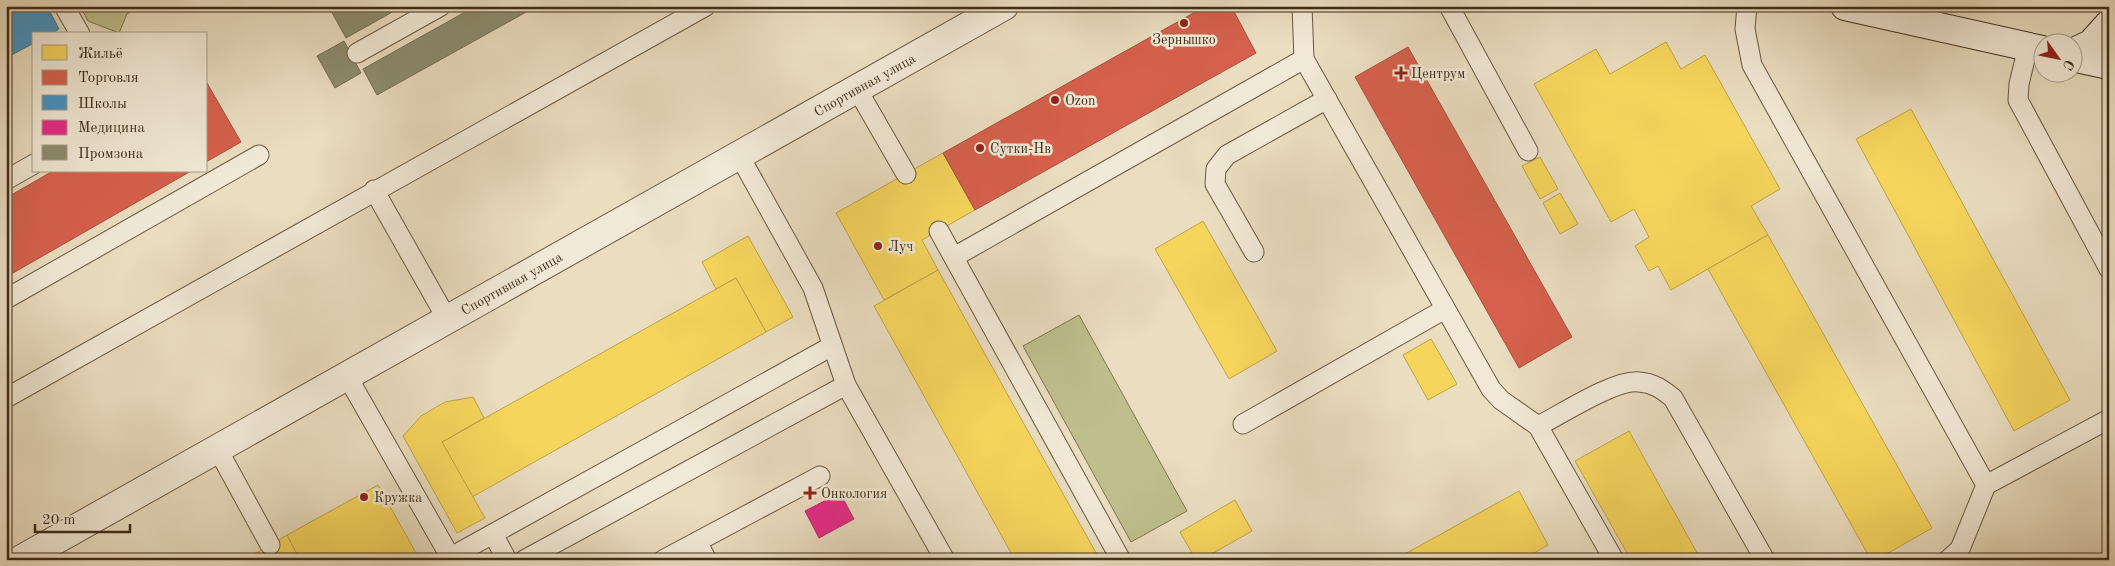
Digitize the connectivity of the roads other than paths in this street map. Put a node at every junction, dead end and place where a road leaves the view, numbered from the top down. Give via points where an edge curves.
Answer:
1 (64, 6) edge
2 (442, 6) edge
3 (706, 6) edge
4 (1004, 6) edge
5 (1302, 6) edge
6 (1448, 6) edge
7 (1747, 6) edge
8 (1844, 6) edge
9 (2109, 24) edge
10 (79, 32) edge
11 (2032, 48) edge
12 (2082, 48) edge
13 (357, 53) dead end
14 (2032, 56) edge
15 (2082, 59) edge
16 (1304, 60) junction
17 (2109, 65) edge
18 (857, 88) junction
19 (1327, 99) junction
20 (1528, 150) dead end
21 (259, 155) dead end
22 (739, 155) junction
23 (32, 165) edge
24 (906, 174) dead end
25 (6, 180) edge
26 (374, 190) junction
27 (939, 231) dead end
28 (1254, 252) dead end
29 (954, 257) junction
30 (2109, 270) edge
31 (6, 299) edge
32 (1445, 309) junction
33 (447, 319) junction
34 (832, 346) junction
35 (347, 376) junction
36 (846, 385) junction
37 (6, 398) edge
38 (2109, 419) edge
39 (1243, 424) dead end
40 (1538, 426) junction
41 (217, 448) junction
42 (820, 476) dead end
43 (1986, 486) junction
44 (492, 534) junction
45 (697, 542) junction
46 (270, 545) dead end
47 (451, 558) edge
48 (20, 560) edge
49 (507, 560) edge
50 (524, 560) edge
51 (664, 560) edge
52 (707, 560) edge
53 (945, 560) edge
54 (1121, 560) edge
55 (1614, 560) edge
56 (1765, 560) edge
57 (1948, 560) edge

1 - 10 lane
2 - 13 lane
3 - 26 lane
4 - 18 street, Спортивная улица
5 - 16 lane
6 - 20 lane
7 - 43 lane via 1745,29 1752,65
8 - 11 street
9 - 12 street via 2091,44
14 - 30 lane via 2019,84 2018,100
15 - 17 street
16 - 19 lane
16 - 29 lane
18 - 22 street, Спортивная улица
18 - 24 lane
19 - 28 lane via 1227,155 1216,169 1215,184
19 - 32 lane
21 - 31 lane
22 - 33 street, Спортивная улица
22 - 34 lane via 813,288
23 - 25 lane
26 - 33 lane
26 - 37 lane
27 - 29 lane
29 - 54 lane
32 - 39 lane
32 - 40 lane via 1491,389
33 - 35 street, Спортивная улица
34 - 36 lane
34 - 44 lane
35 - 41 street, Спортивная улица
35 - 47 lane
36 - 50 lane
36 - 53 lane
38 - 43 lane
40 - 55 lane
40 - 56 lane via 1616,385 1638,381 1657,386 1673,398
41 - 46 lane
41 - 48 street, Спортивная улица
42 - 45 lane
43 - 57 lane via 1960,549
44 - 47 lane
44 - 49 lane
45 - 51 lane
45 - 52 lane

